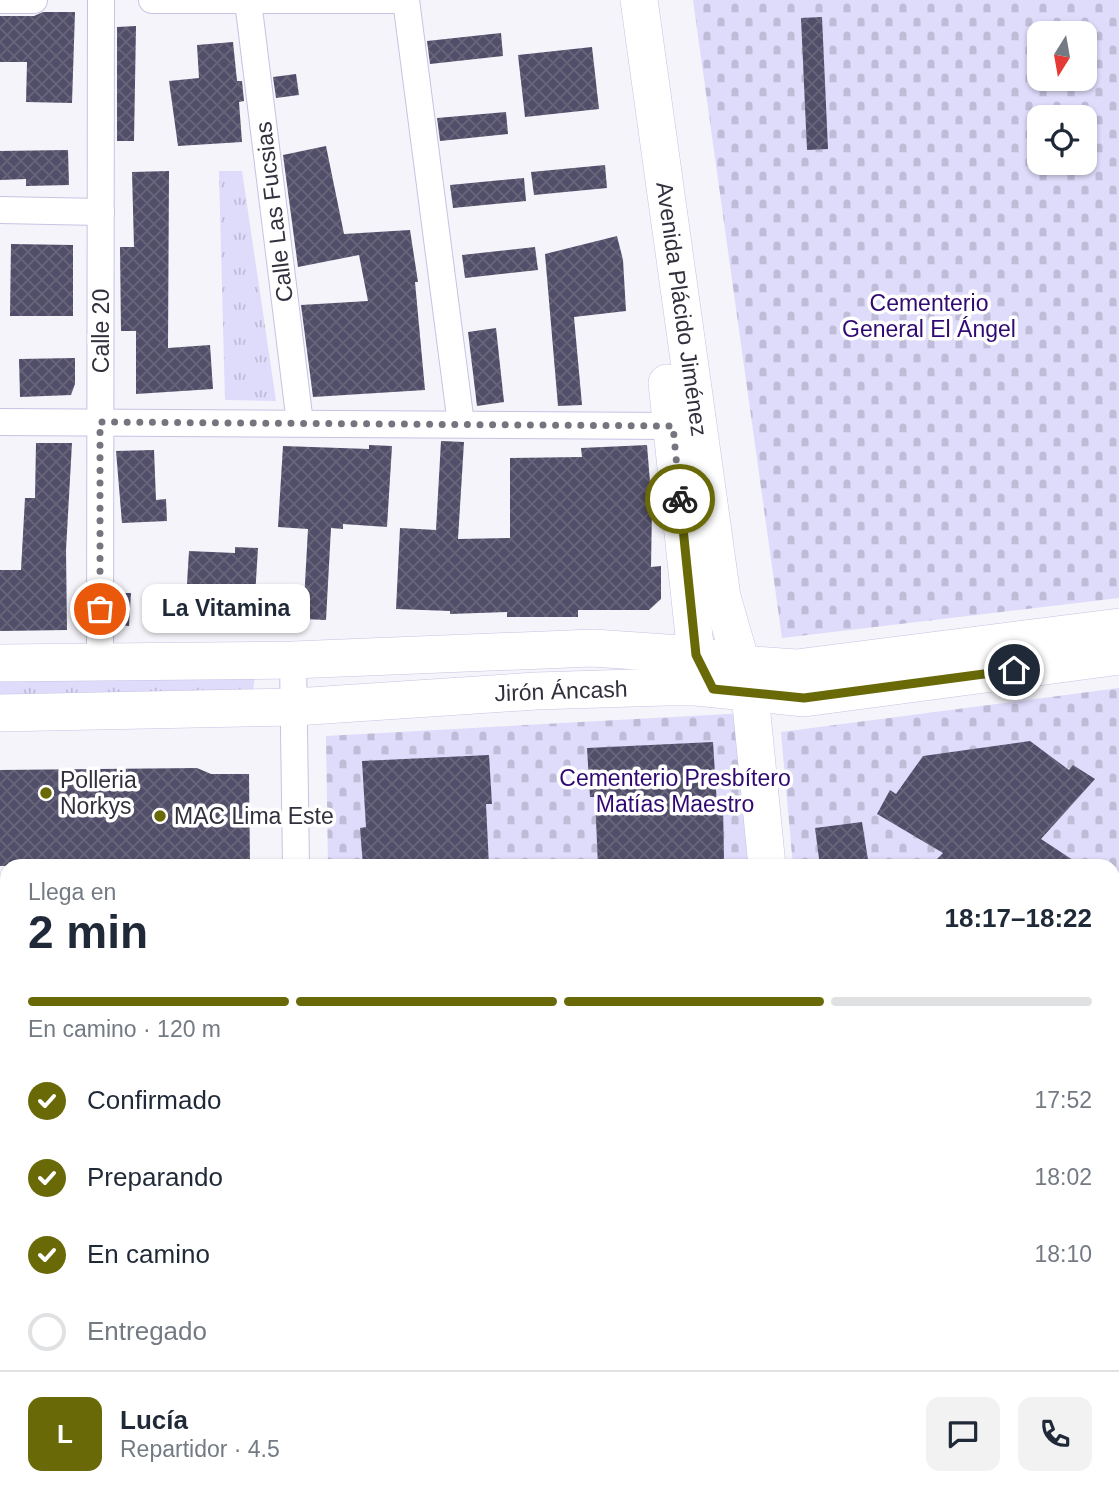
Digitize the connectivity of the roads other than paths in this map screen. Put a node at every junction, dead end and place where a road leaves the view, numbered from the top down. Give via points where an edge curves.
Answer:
1 (0, 0) edge
2 (34, 0) edge
3 (101, 0) edge
4 (152, 0) edge
5 (393, 0) edge
6 (406, 0) edge
7 (617, 0) edge
8 (639, 0) edge
9 (248, 1) edge
10 (0, 210) edge
11 (101, 212) junction
12 (0, 422) edge
13 (100, 422) junction
14 (300, 424) junction
15 (461, 424) junction
16 (673, 426) junction
17 (1119, 628) edge
18 (696, 655) junction
19 (1119, 656) edge
20 (293, 660) junction
21 (100, 662) junction
22 (0, 663) edge
23 (745, 679) junction
24 (713, 689) junction
25 (295, 707) junction
26 (0, 713) edge
27 (296, 859) edge
28 (765, 859) edge

1 - 2 street
3 - 11 street, Calle 20
4 - 9 street
5 - 9 street
6 - 15 street
7 - 16 main road, Avenida Plácido Jiménez
8 - 23 main road, Avenida Plácido Jiménez via 722,597
9 - 14 street, Calle Las Fucsias
10 - 11 street
11 - 13 street, Calle 20
12 - 13 street
13 - 14 street
13 - 21 street, Calle 20
14 - 15 street
15 - 16 street
16 - 18 main road, Avenida Plácido Jiménez
17 - 23 main road, Jirón Áncash via 796,668
18 - 20 main road, Jirón Áncash via 593,648
18 - 23 main road, Jirón Áncash
18 - 24 main road, Avenida Plácido Jiménez
19 - 23 main road, Jirón Áncash via 804,698
20 - 21 main road, Jirón Áncash
20 - 25 street
21 - 22 main road, Jirón Áncash
23 - 24 main road, Jirón Áncash
23 - 28 main road, Avenida Plácido Jiménez
24 - 25 main road, Jirón Áncash via 536,691
25 - 26 main road, Jirón Áncash
25 - 27 street

